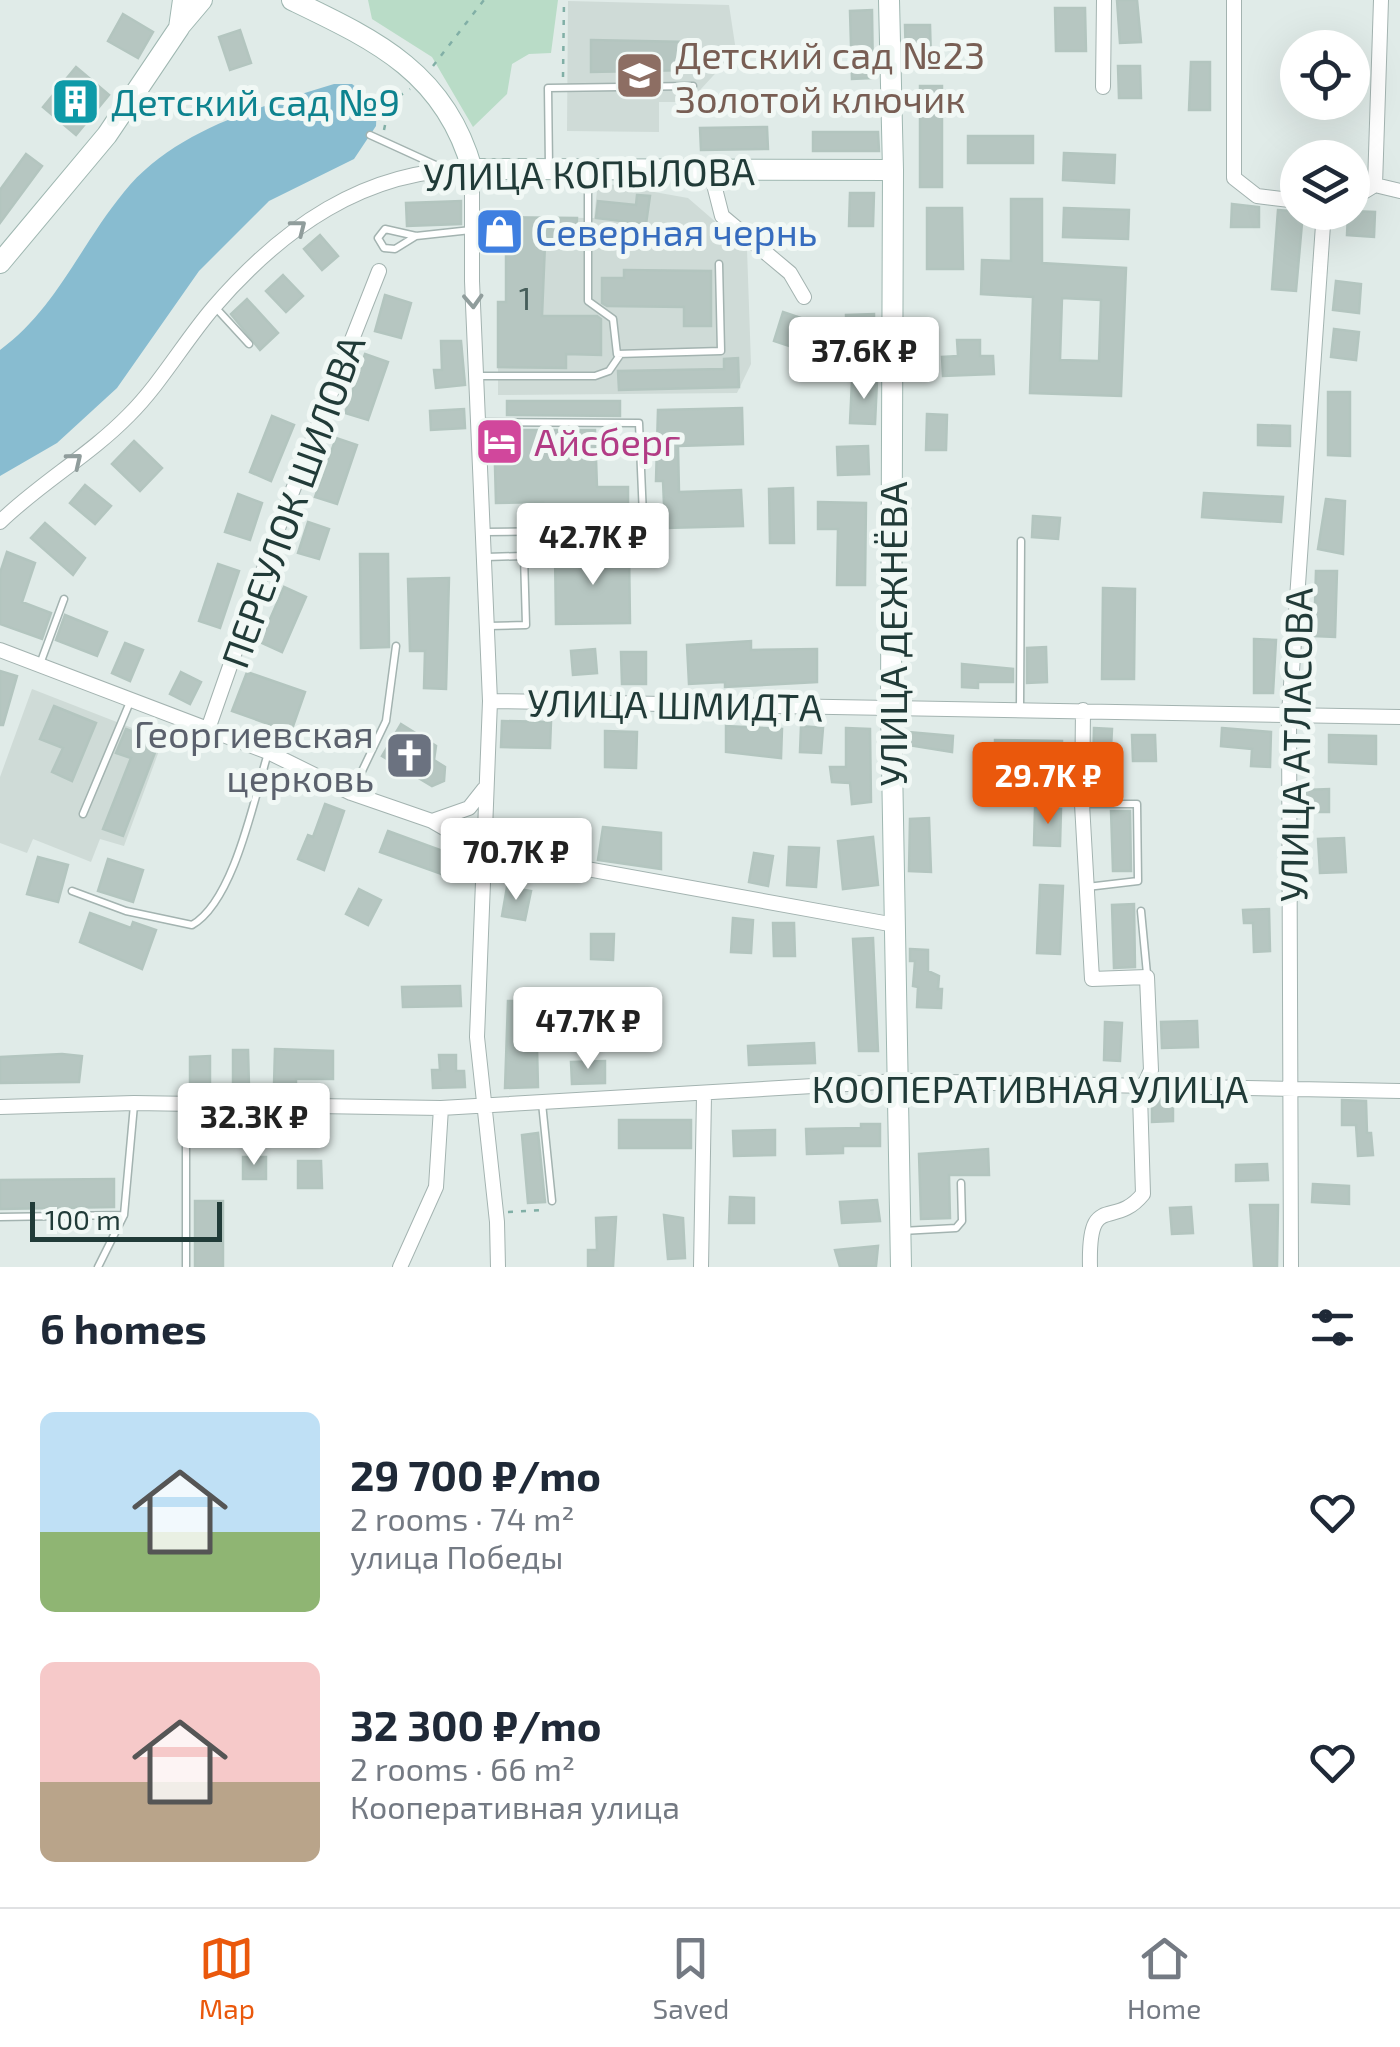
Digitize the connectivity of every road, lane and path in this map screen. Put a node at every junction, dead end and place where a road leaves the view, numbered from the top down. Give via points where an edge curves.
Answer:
1 (183, 0) edge
2 (202, 0) edge
3 (292, 0) edge
4 (484, 0) edge
5 (564, 0) edge
6 (888, 0) edge
7 (1104, 0) edge
8 (1234, 0) edge
9 (1381, 0) edge
10 (179, 28) junction
11 (422, 78) junction
12 (693, 86) dead end
13 (1103, 87) dead end
14 (563, 88) junction
15 (370, 135) dead end
16 (380, 140) junction
17 (472, 168) junction
18 (549, 168) junction
19 (588, 168) junction
20 (710, 168) junction
21 (446, 170) junction
22 (894, 170) junction
23 (1375, 185) junction
24 (1370, 188) edge
25 (1400, 191) edge
26 (1280, 199) edge
27 (472, 230) junction
28 (1319, 230) edge
29 (416, 236) junction
30 (0, 263) edge
31 (719, 264) dead end
32 (379, 271) dead end
33 (804, 297) dead end
34 (214, 306) junction
35 (249, 344) dead end
36 (620, 355) junction
37 (476, 376) junction
38 (478, 422) junction
39 (0, 522) edge
40 (484, 532) junction
41 (1021, 541) dead end
42 (485, 557) junction
43 (64, 599) dead end
44 (488, 626) junction
45 (396, 646) dead end
46 (0, 650) edge
47 (40, 665) junction
48 (490, 701) junction
49 (130, 702) junction
50 (891, 707) junction
51 (1020, 709) junction
52 (1082, 710) junction
53 (1290, 714) junction
54 (1400, 718) edge
55 (207, 732) junction
56 (268, 752) junction
57 (484, 789) junction
58 (351, 793) junction
59 (1082, 804) junction
60 (83, 814) dead end
61 (432, 821) junction
62 (482, 850) junction
63 (1086, 887) junction
64 (72, 891) dead end
65 (1141, 910) dead end
66 (895, 925) junction
67 (1147, 977) junction
68 (898, 1081) junction
69 (1146, 1083) junction
70 (1292, 1088) junction
71 (1400, 1091) edge
72 (704, 1096) junction
73 (542, 1102) junction
74 (134, 1104) junction
75 (186, 1104) junction
76 (483, 1104) junction
77 (0, 1107) edge
78 (442, 1108) junction
79 (961, 1183) dead end
80 (552, 1202) joint
81 (496, 1213) junction
82 (124, 1215) junction
83 (0, 1218) edge
84 (900, 1232) junction
85 (186, 1266) edge
86 (98, 1267) edge
87 (400, 1267) edge
88 (498, 1267) edge
89 (701, 1267) edge
90 (901, 1267) edge
91 (1090, 1267) edge
92 (1291, 1267) edge

1 - 10 main road
2 - 10 main road
3 - 11 main road via 380,42
4 - 11 path
5 - 14 path
6 - 22 main road, УЛИЦА ДЕЖНЁВА
7 - 13 street
8 - 26 street via 1234,178 1257,196
9 - 23 street
10 - 30 main road via 107,134
11 - 16 path via 390,102
11 - 17 main road via 464,140
12 - 14 lane
14 - 18 lane via 548,88
15 - 16 lane
16 - 21 lane
17 - 18 main road, УЛИЦА КОПЫЛОВА
17 - 21 street, УЛИЦА КОПЫЛОВА
17 - 27 street
18 - 19 main road, УЛИЦА КОПЫЛОВА
19 - 20 main road, УЛИЦА КОПЫЛОВА
19 - 36 lane via 588,301 613,319
20 - 22 main road, УЛИЦА КОПЫЛОВА
20 - 33 street via 722,216 790,272
34 -> 21 street, УЛИЦА КОПЫЛОВА via 278,243 350,192
22 - 50 main road, УЛИЦА ДЕЖНЁВА
23 - 24 street
23 - 25 street
27 - 29 lane
27 -> 37 street
28 - 53 street, УЛИЦА АТЛАСОВА
29 - 29 lane via 386,229 378,238 384,248 395,249
31 - 36 lane via 721,351
32 - 55 street, ПЕРЕУЛОК ШИЛОВА
34 - 35 lane
39 -> 34 street, УЛИЦА КОПЫЛОВА via 127,418
36 - 37 lane via 610,371 595,376
37 - 38 street
38 - 40 street
38 - 40 lane via 639,423 640,441 643,516 631,530
40 - 42 street
41 - 51 lane
42 - 44 street
42 - 44 lane via 524,556 526,625
43 - 47 lane
44 - 48 street
45 - 58 lane via 386,721
46 - 47 street
47 - 49 street
48 - 50 street, УЛИЦА ШМИДТА
48 - 57 street
49 - 55 street
49 - 60 lane
50 - 51 street, УЛИЦА ШМИДТА
50 - 66 main road, УЛИЦА ДЕЖНЁВА
51 - 52 street, УЛИЦА ШМИДТА
52 - 53 street, УЛИЦА ШМИДТА
52 - 59 street
53 - 54 street, УЛИЦА ШМИДТА
53 - 70 street, УЛИЦА АТЛАСОВА
55 - 56 street
56 - 58 street
56 - 64 lane via 235,858 202,918 192,924 126,911
57 - 61 street via 468,808
57 - 62 street
58 - 61 street
59 - 63 street
59 - 63 lane via 1137,804 1138,882
61 - 62 street
62 - 66 street
62 - 76 street via 477,1037
63 - 67 street via 1092,979
65 - 67 lane
66 - 68 main road, УЛИЦА ДЕЖНЁВА
67 - 69 street
68 - 69 street, КООПЕРАТИВНАЯ УЛИЦА
68 - 72 street, КООПЕРАТИВНАЯ УЛИЦА
68 - 84 main road, УЛИЦА ДЕЖНЁВА
69 - 70 street, КООПЕРАТИВНАЯ УЛИЦА
69 - 91 street via 1140,1095 1144,1194 1102,1213 1094,1224
70 - 71 street, КООПЕРАТИВНАЯ УЛИЦА
70 - 92 street, УЛИЦА АТЛАСОВА
72 - 73 street, КООПЕРАТИВНАЯ УЛИЦА
72 - 89 street
73 - 76 street, КООПЕРАТИВНАЯ УЛИЦА
73 - 80 lane
74 - 75 street, КООПЕРАТИВНАЯ УЛИЦА
74 - 77 street, КООПЕРАТИВНАЯ УЛИЦА
74 - 82 lane
75 - 78 street, КООПЕРАТИВНАЯ УЛИЦА
75 - 85 lane
76 - 78 street, КООПЕРАТИВНАЯ УЛИЦА
76 - 81 street
78 - 87 street via 436,1188
79 - 84 lane via 962,1221 956,1228
80 - 81 path via 547,1209
81 - 88 street
82 - 83 lane
82 - 86 lane
84 - 90 main road, УЛИЦА ДЕЖНЁВА

